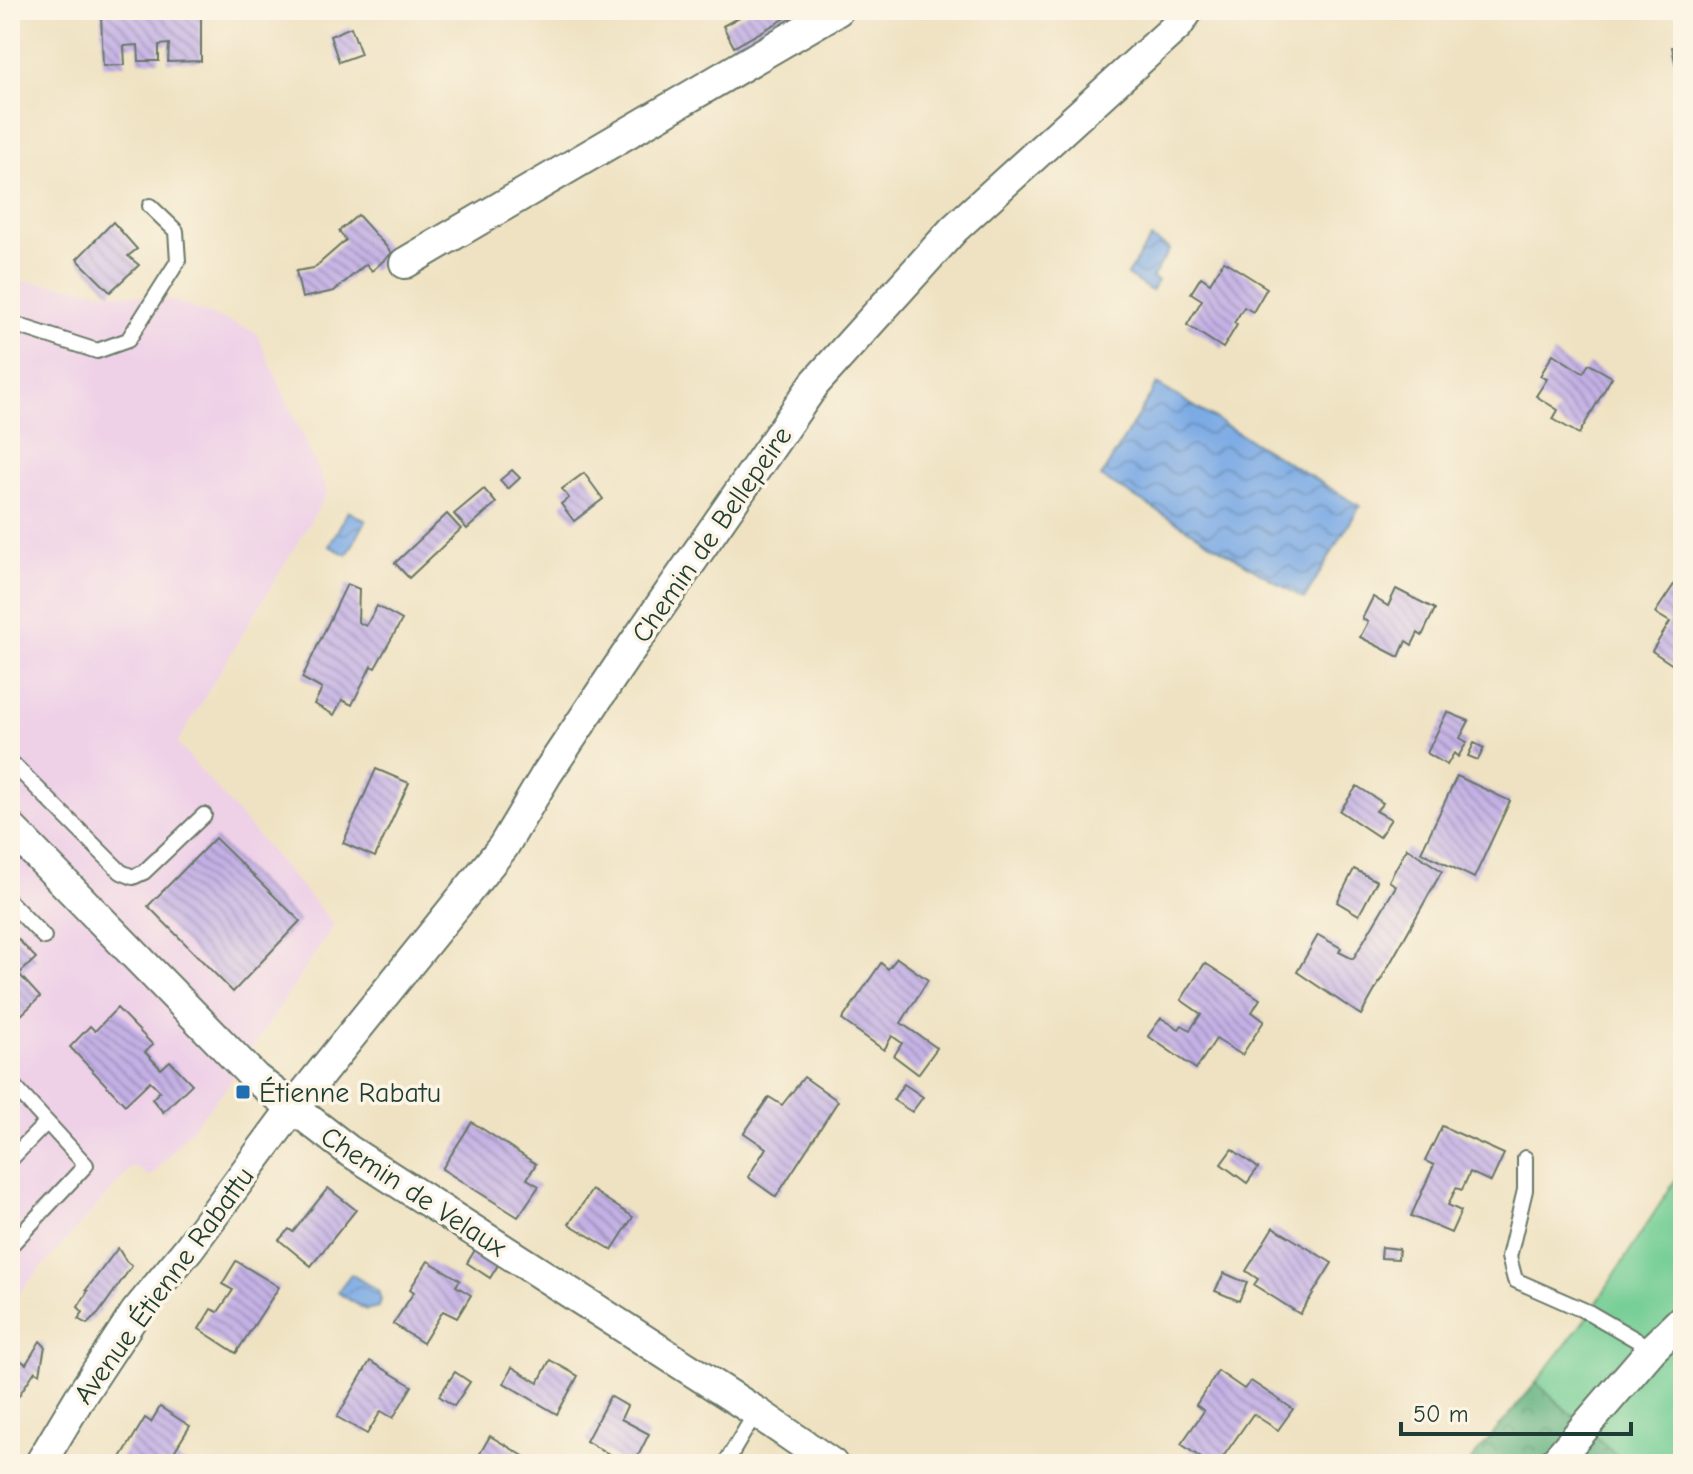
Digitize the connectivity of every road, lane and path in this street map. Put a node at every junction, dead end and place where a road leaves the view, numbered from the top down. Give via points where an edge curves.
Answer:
1 (838, 10) edge
2 (1188, 10) edge
3 (150, 206) dead end
4 (405, 263) dead end
5 (10, 323) edge
6 (10, 761) edge
7 (204, 815) dead end
8 (10, 827) edge
9 (10, 902) edge
10 (44, 937) dead end
11 (10, 1082) edge
12 (292, 1109) junction
13 (46, 1123) junction
14 (1525, 1158) dead end
15 (10, 1160) edge
16 (10, 1246) edge
17 (1683, 1319) edge
18 (1652, 1349) junction
19 (756, 1412) junction
20 (40, 1464) edge
21 (725, 1464) edge
22 (832, 1464) edge
23 (1553, 1464) edge

1 - 4 street
2 - 12 street, Chemin de Bellepeire via 1177,26 954,229 815,383 625,657 503,847
3 - 5 lane via 176,231 178,261 128,340 97,351
6 - 7 lane via 121,872 133,877
8 - 12 street, Chemin de Velaux via 255,1078
9 - 10 lane
11 - 13 lane
12 - 19 street, Chemin de Velaux
12 - 20 street, Avenue Étienne Rabattu via 136,1312
13 - 15 lane
13 - 16 lane via 86,1165
14 - 18 lane via 1525,1190 1509,1257 1515,1280 1590,1313
17 - 18 street
18 - 23 street
19 - 21 lane
19 - 22 street, Chemin de Velaux

